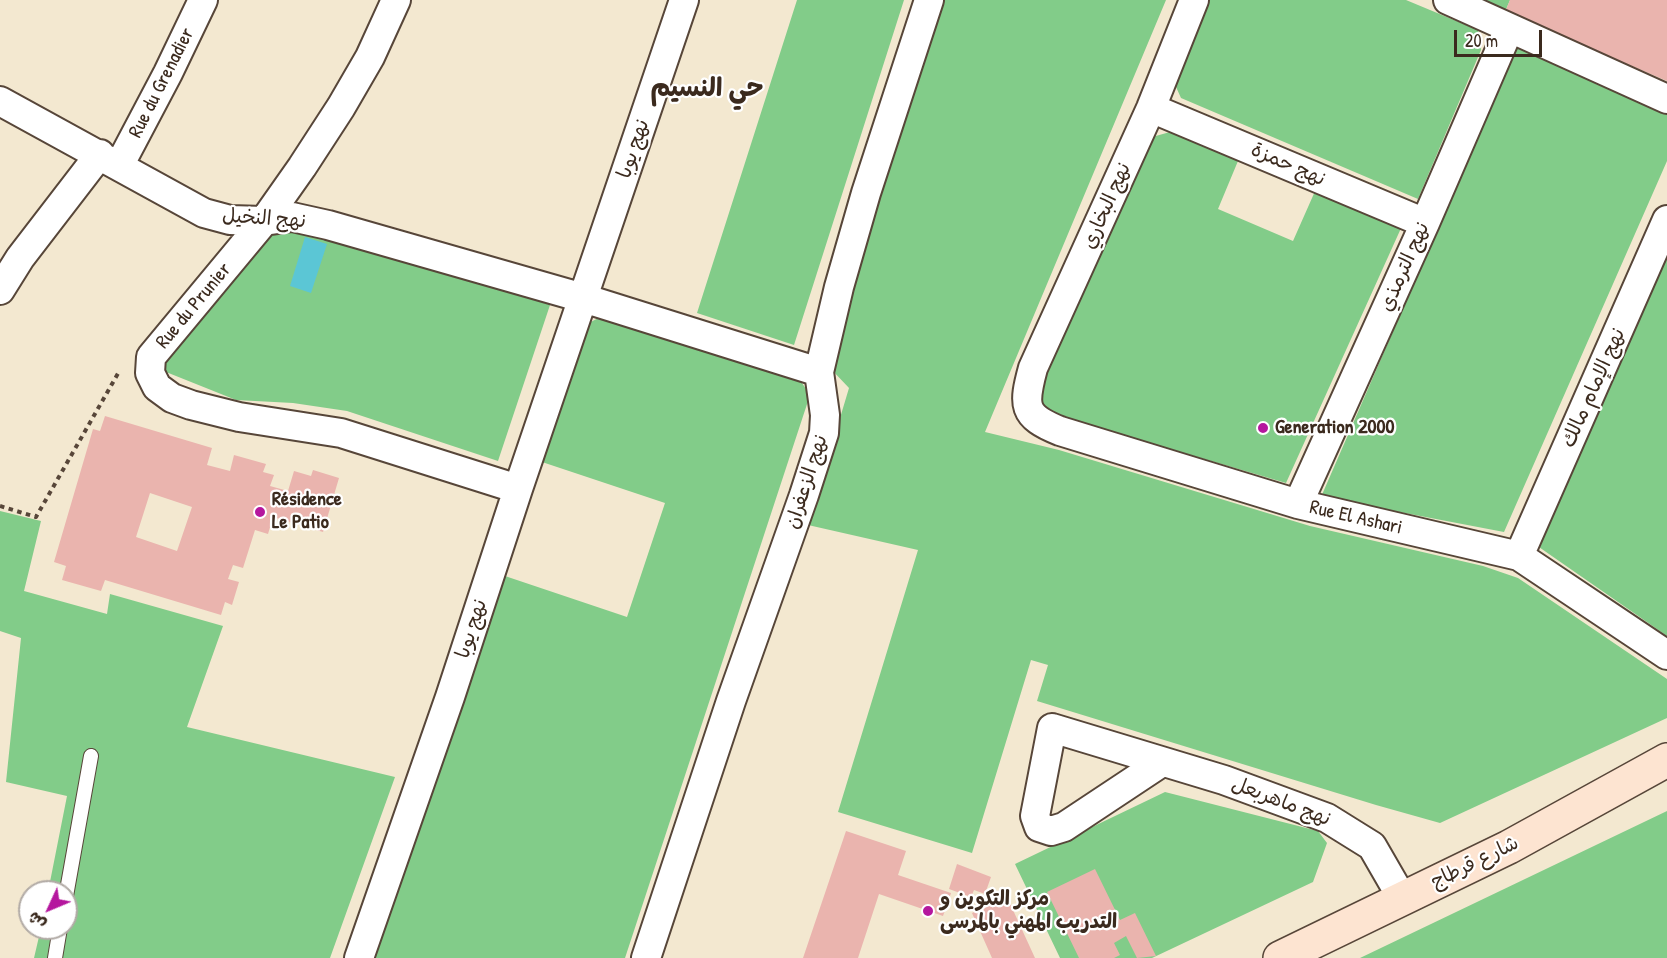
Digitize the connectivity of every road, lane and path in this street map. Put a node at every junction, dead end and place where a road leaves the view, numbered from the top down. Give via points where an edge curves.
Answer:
1 (203, 0) edge
2 (396, 0) edge
3 (684, 0) edge
4 (929, 0) edge
5 (1194, 0) edge
6 (1448, 0) edge
7 (1509, 29) junction
8 (1667, 99) edge
9 (0, 101) edge
10 (1151, 108) junction
11 (109, 160) junction
12 (1667, 220) edge
13 (264, 221) junction
14 (1425, 223) junction
15 (0, 290) edge
16 (583, 298) junction
17 (151, 357) junction
18 (819, 372) junction
19 (1030, 412) joint
20 (518, 489) junction
21 (1298, 504) junction
22 (0, 506) edge
23 (1519, 556) junction
24 (1667, 655) edge
25 (91, 756) dead end
26 (1667, 760) edge
27 (1162, 762) junction
28 (69, 880) edge
29 (1402, 898) junction
30 (58, 940) edge
31 (55, 958) edge
32 (358, 958) edge
33 (646, 958) edge
34 (1280, 958) edge

1 - 11 street, Rue du Grenadier
2 - 13 street, Rue du Prunier via 341,107
3 - 16 street, نهج يوبا
4 - 18 street, نهج الزعفران via 866,193
5 - 10 street, نهج البخاري
6 - 7 street
7 - 8 street
7 - 14 street, نهج الترمذي
9 - 11 street, نهج النخيل
10 - 14 street, نهج حمزة
10 - 19 street, نهج البخاري via 1033,368 1025,396
11 - 13 street, نهج النخيل via 204,213 230,220
11 - 15 street, Rue du Grenadier via 20,258
12 - 23 street, نهج الإمام مالك
13 - 16 street, نهج النخيل via 299,218
13 - 17 street, Rue du Prunier
14 - 21 street, نهج الترمذي
16 - 18 street
16 - 20 street, نهج يوبا
17 - 20 street, Rue du Prunier via 150,372 157,387 191,405 341,433
17 - 22 path via 125,361 36,517
18 - 33 street, نهج الزعفران via 824,433
19 - 21 street, Rue El Ashari via 1040,423 1060,431
20 - 32 street, نهج يوبا
21 - 23 street, Rue El Ashari
23 - 24 street, Rue El Ashari
25 - 28 lane
26 - 29 street, شارع قرطاج via 1509,847
27 - 27 street, نهج ماهربعل via 1064,827 1051,831 1039,827 1035,816 1052,728
27 - 29 street, نهج ماهربعل via 1327,818 1372,846
29 - 34 street, شارع قرطاج
30 - 31 lane

